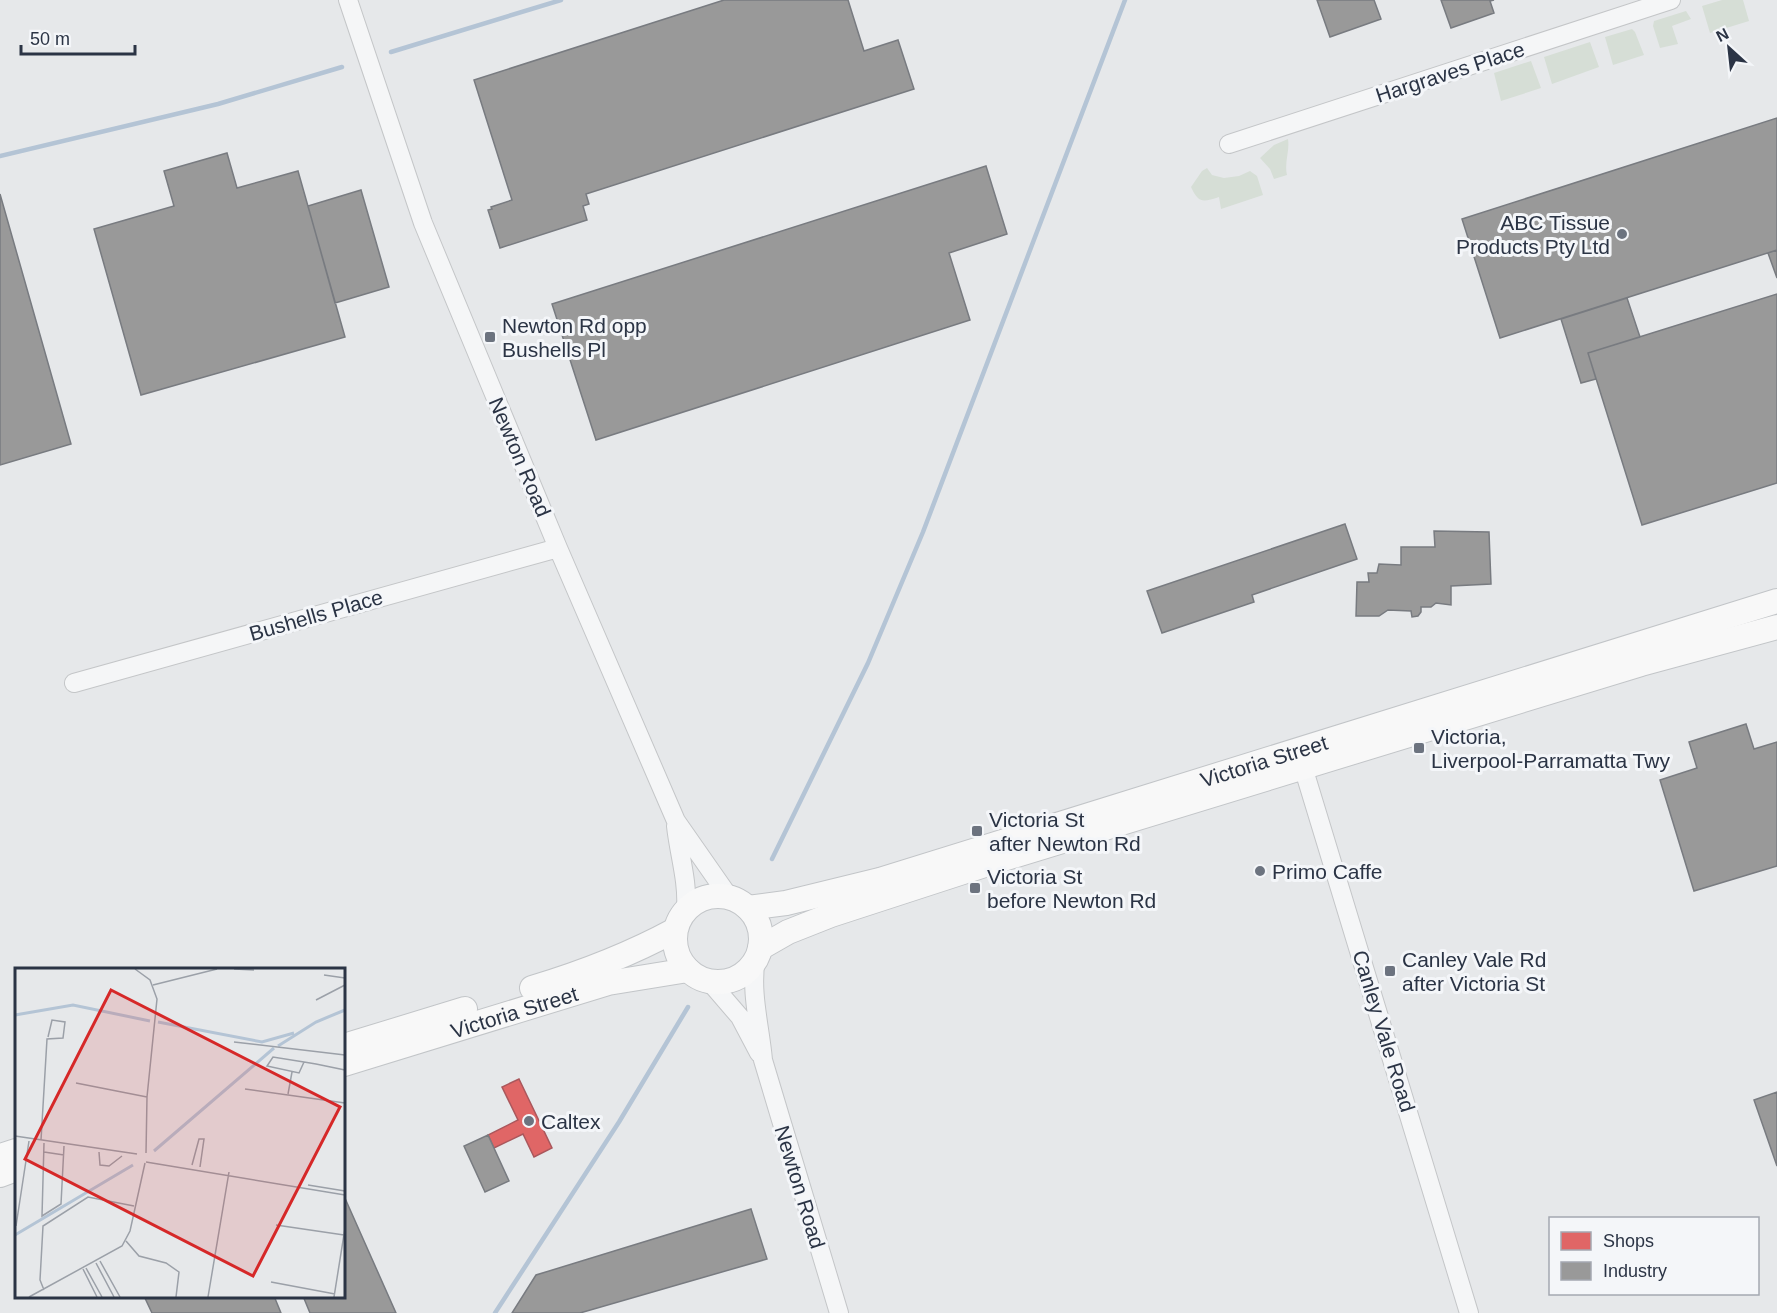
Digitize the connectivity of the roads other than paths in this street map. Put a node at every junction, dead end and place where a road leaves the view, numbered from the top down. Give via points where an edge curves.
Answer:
1 (348, 0) edge
2 (1671, 0) edge
3 (1228, 144) dead end
4 (558, 548) junction
5 (1777, 601) edge
6 (1777, 627) edge
7 (74, 683) dead end
8 (1300, 758) junction
9 (676, 821) junction
10 (738, 903) junction
11 (681, 920) junction
12 (758, 953) junction
13 (699, 976) junction
14 (345, 1046) edge
15 (762, 1060) junction
16 (345, 1064) edge
17 (15, 1151) edge
18 (0, 1156) edge
19 (15, 1169) edge
20 (0, 1175) edge
21 (839, 1313) edge
22 (1469, 1313) edge

1 - 4 street, Newton Road via 423,223
2 - 3 street, Hargraves Place
4 - 7 street, Bushells Place
4 - 9 street, Newton Road
5 - 8 main road, Victoria Street
6 - 8 main road, Victoria Street
8 - 10 main road, Victoria Street via 880,880 786,903
8 - 12 main road, Victoria Street via 877,899 789,932
8 - 22 street, Canley Vale Road
9 - 10 street, Newton Road
9 - 11 street via 685,874
10 - 11 main road via 717,896 706,897 695,902
10 - 12 main road via 756,920 761,933
11 - 13 main road via 675,945 679,958
11 - 14 main road, Victoria Street via 640,949 556,981
12 - 13 main road via 742,974 733,979
12 - 15 street, Newton Road via 753,975
13 - 15 street, Newton Road via 719,990 740,1017
13 - 16 main road, Victoria Street via 608,983
15 - 21 street, Newton Road
17 - 18 main road
19 - 20 main road

